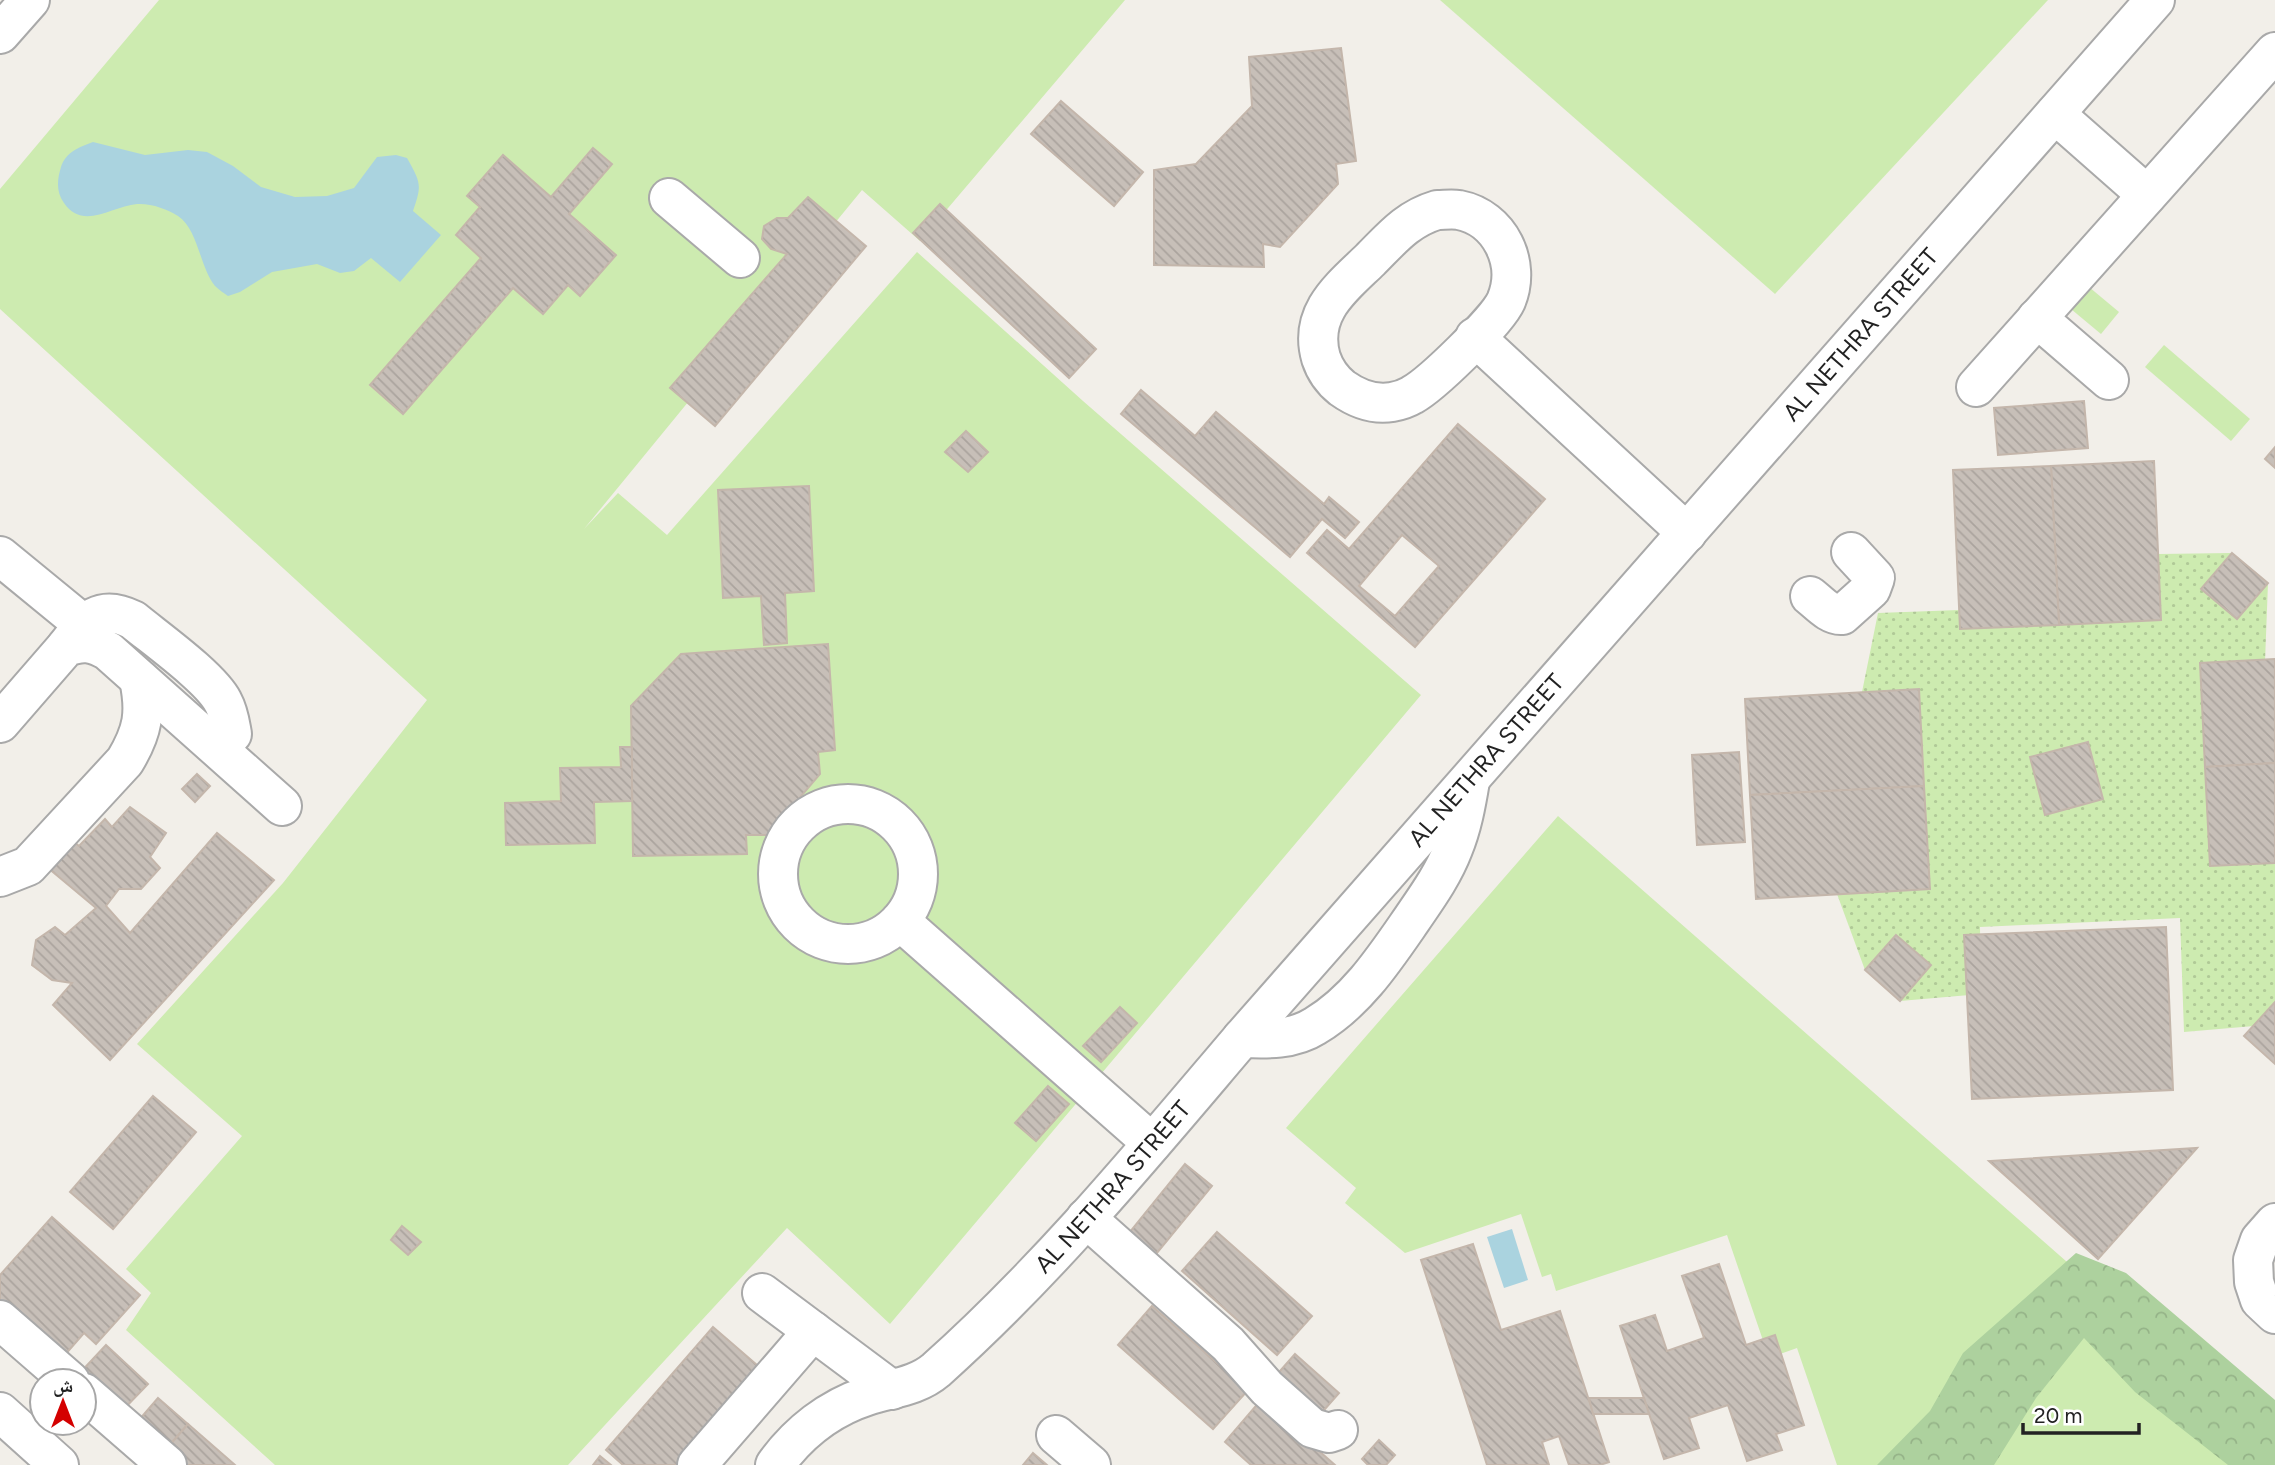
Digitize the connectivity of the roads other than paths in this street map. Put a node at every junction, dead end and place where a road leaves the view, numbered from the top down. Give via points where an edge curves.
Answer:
1 (30, 0) edge
2 (2155, 0) edge
3 (0, 34) edge
4 (2275, 52) edge
5 (2055, 114) junction
6 (2147, 195) junction
7 (669, 198) dead end
8 (740, 258) dead end
9 (2037, 318) junction
10 (1475, 337) junction
11 (2109, 380) dead end
12 (1976, 387) dead end
13 (1687, 533) junction
14 (1851, 552) dead end
15 (0, 556) edge
16 (1810, 596) dead end
17 (75, 635) junction
18 (139, 679) junction
19 (0, 723) edge
20 (232, 734) dead end
21 (1470, 779) junction
22 (282, 806) dead end
23 (0, 877) edge
24 (900, 921) dead end
25 (1242, 1038) junction
26 (1152, 1143) junction
27 (1086, 1218) junction
28 (2275, 1223) edge
29 (762, 1293) dead end
30 (2275, 1314) edge
31 (0, 1320) edge
32 (813, 1331) junction
33 (54, 1367) edge
34 (892, 1390) junction
35 (98, 1405) edge
36 (0, 1412) edge
37 (1338, 1430) dead end
38 (1056, 1435) dead end
39 (59, 1465) edge
40 (167, 1465) edge
41 (697, 1465) edge
42 (775, 1465) edge
43 (1091, 1465) edge

1 - 3 street
2 - 5 street, AL NETHRA STREET
4 - 6 street
5 - 6 street
5 - 13 street, AL NETHRA STREET
6 - 9 street
7 - 8 street
9 - 11 street
9 - 12 street
10 - 10 street via 1505,303 1511,264 1493,228 1477,216 1437,210 1402,228 1336,293 1318,327 1318,348 1324,367 1352,396 1392,402 1427,384
10 - 13 street
13 - 21 street, AL NETHRA STREET
14 - 16 street via 1875,578 1871,589 1847,612 1836,616
15 - 17 street
17 - 18 street via 80,642 95,643 107,651
17 - 19 street
17 - 20 street via 94,616 107,612 133,620 212,686 222,700
18 - 22 street
18 - 23 street via 143,721 124,761 28,866
21 - 25 street, AL NETHRA STREET
21 - 25 street via 1453,851 1436,884 1374,974 1314,1027 1279,1040
24 - 26 street
25 - 26 street, AL NETHRA STREET
26 - 27 street, AL NETHRA STREET
27 - 34 street, AL NETHRA STREET via 1012,1299 934,1372
27 - 37 street via 1228,1344 1267,1388 1312,1428 1329,1433
28 - 30 street via 2260,1240 2253,1261 2260,1300
29 - 32 street
31 - 33 street
32 - 34 street
32 - 41 street
34 - 42 street, AL NETHRA STREET via 832,1411 803,1432
35 - 40 street
36 - 39 street
38 - 43 street

